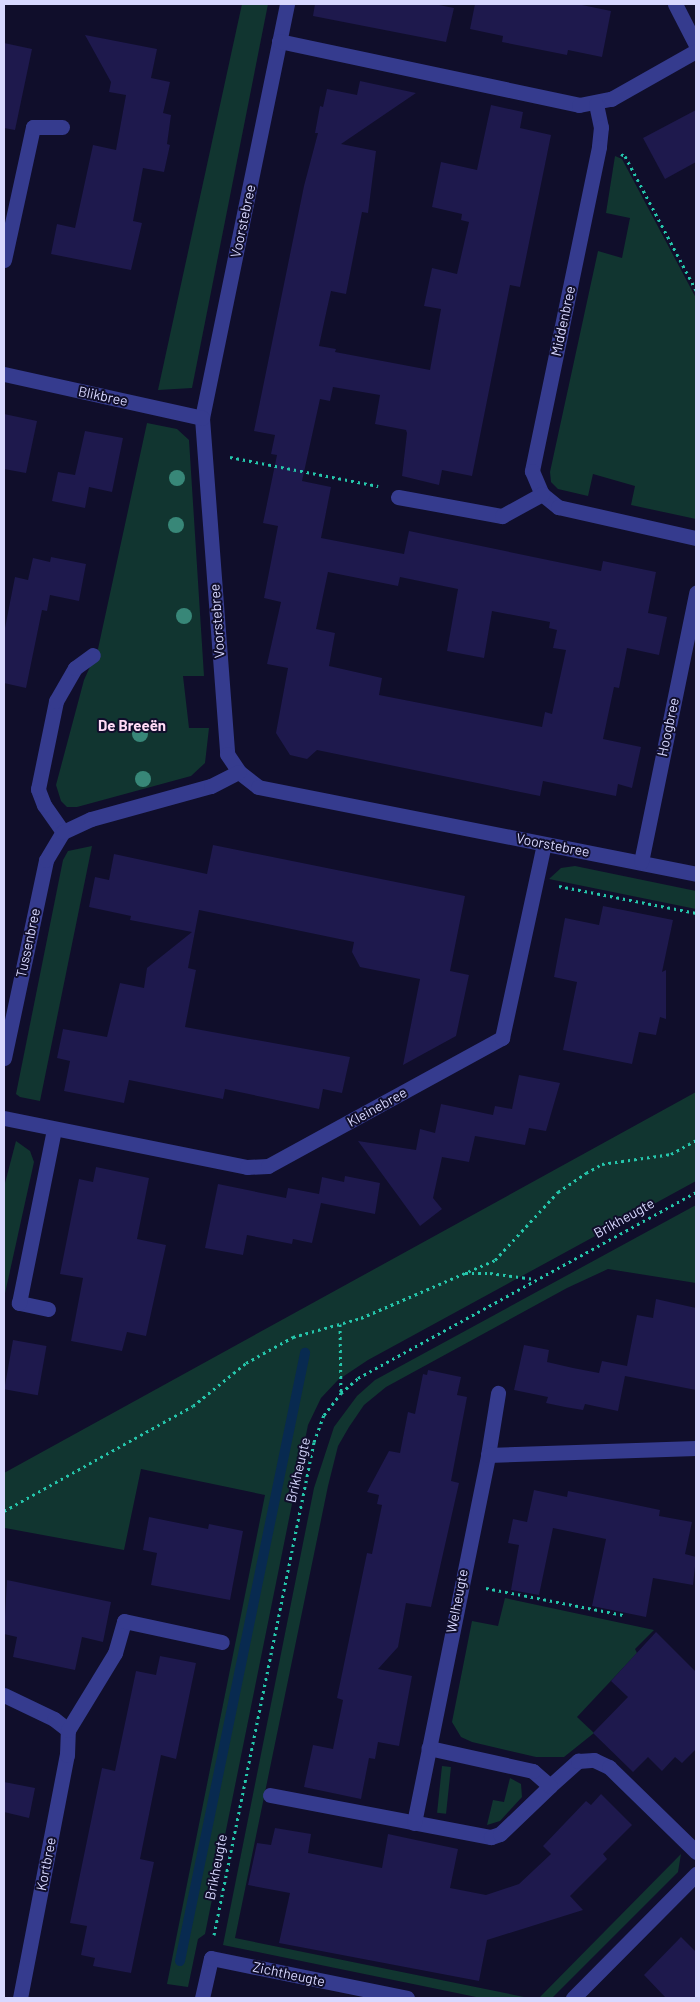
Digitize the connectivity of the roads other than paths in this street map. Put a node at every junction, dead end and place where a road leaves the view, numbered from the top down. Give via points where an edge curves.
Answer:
1 (287, 4) edge
2 (674, 4) edge
3 (279, 41) junction
4 (696, 45) edge
5 (696, 51) edge
6 (596, 104) junction
7 (62, 127) dead end
8 (4, 260) edge
9 (4, 374) edge
10 (202, 418) junction
11 (542, 494) junction
12 (398, 497) road end
13 (696, 538) edge
14 (696, 593) edge
15 (93, 655) dead end
16 (239, 772) junction
17 (63, 832) junction
18 (544, 844) junction
19 (641, 862) junction
20 (696, 874) edge
21 (4, 1058) edge
22 (4, 1118) edge
23 (54, 1130) junction
24 (48, 1309) dead end
25 (498, 1393) dead end
26 (696, 1448) edge
27 (488, 1455) junction
28 (222, 1642) dead end
29 (4, 1695) edge
30 (68, 1730) junction
31 (429, 1748) junction
32 (550, 1786) junction
33 (270, 1795) dead end
34 (414, 1823) junction
35 (696, 1852) edge
36 (696, 1874) edge
37 (20, 1998) edge
38 (202, 1998) edge
39 (407, 1998) edge
40 (573, 1998) edge

1 - 3 street, Voorstebree
2 - 4 street
3 - 6 street via 560,103
3 - 10 street, Voorstebree
5 - 6 street via 625,92
6 - 11 street, Middenbree via 601,127 599,147 532,471
7 - 8 street via 33,127
9 - 10 street, Blikbree
10 - 16 street, Voorstebree via 227,754
11 - 12 street via 502,516
11 - 13 street via 558,507
14 - 19 street, Hoogbree
15 - 17 street via 75,668 56,701 38,789 44,805
16 - 17 street via 211,786 91,819
16 - 18 street, Voorstebree via 258,787
17 - 21 street, Tussenbree via 46,860
18 - 19 street, Voorstebree
18 - 23 street, Kleinebree via 502,1038 268,1166 247,1167
19 - 20 street, Voorstebree
22 - 23 street, Kleinebree
23 - 24 street via 19,1303
25 - 27 street, Welheugte
26 - 27 street
27 - 31 street, Welheugte
28 - 30 street, Kortbree via 124,1621 115,1653
29 - 30 street via 54,1719
30 - 37 street, Kortbree via 67,1755
31 - 32 street via 533,1771
31 - 34 street, Welheugte
32 - 34 street via 500,1834 491,1837
32 - 35 street via 578,1761 594,1760 610,1767
33 - 34 street
36 - 40 street
38 - 39 street, Zichtheugte via 211,1958

